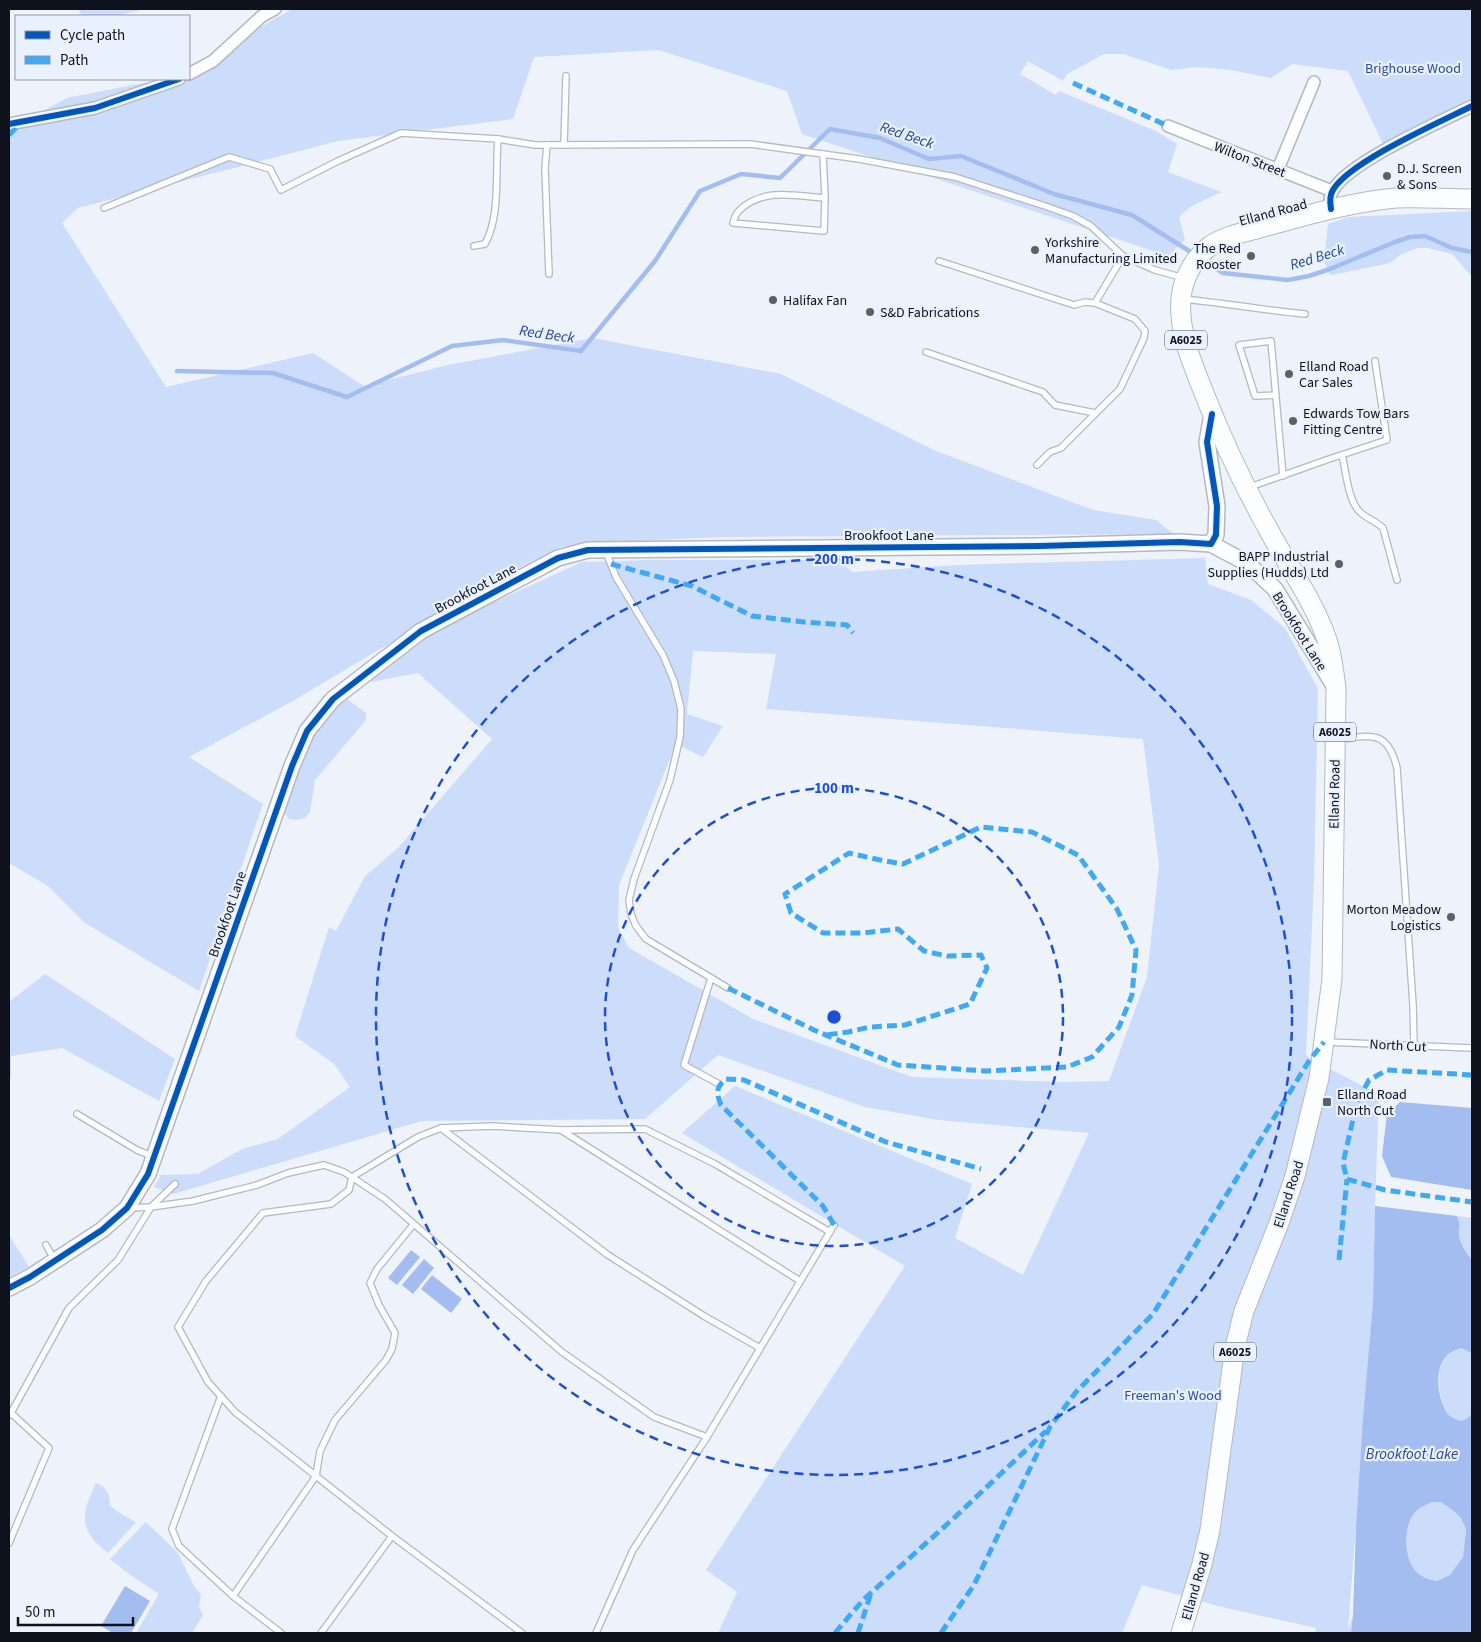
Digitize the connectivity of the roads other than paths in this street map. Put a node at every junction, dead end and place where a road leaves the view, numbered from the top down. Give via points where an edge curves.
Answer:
1 (275, 9) edge
2 (190, 74) edge
3 (566, 76) dead end
4 (176, 80) edge
5 (1314, 82) dead end
6 (1472, 106) edge
7 (9, 124) edge
8 (1168, 126) dead end
9 (498, 139) junction
10 (547, 145) junction
11 (564, 145) junction
12 (820, 154) junction
13 (1278, 169) junction
14 (825, 198) junction
15 (1472, 199) edge
16 (1331, 200) junction
17 (104, 208) dead end
18 (474, 246) dead end
19 (1123, 256) junction
20 (939, 261) dead end
21 (1194, 265) junction
22 (549, 274) dead end
23 (1181, 298) junction
24 (1095, 303) junction
25 (1305, 314) dead end
26 (926, 352) dead end
27 (1375, 361) dead end
28 (1276, 395) junction
29 (1096, 413) junction
30 (1212, 414) junction
31 (1342, 455) junction
32 (1037, 465) dead end
33 (1283, 476) junction
34 (1246, 489) junction
35 (1211, 544) junction
36 (605, 550) junction
37 (1397, 580) dead end
38 (1336, 689) junction
39 (1335, 741) junction
40 (711, 978) junction
41 (728, 988) dead end
42 (1324, 1042) junction
43 (1414, 1046) junction
44 (1472, 1048) edge
45 (719, 1084) dead end
46 (77, 1114) dead end
47 (441, 1128) junction
48 (561, 1130) junction
49 (154, 1157) junction
50 (352, 1177) junction
51 (175, 1184) dead end
52 (127, 1208) junction
53 (151, 1208) junction
54 (413, 1225) junction
55 (834, 1225) dead end
56 (830, 1232) junction
57 (46, 1245) dead end
58 (55, 1261) junction
59 (800, 1281) junction
60 (9, 1288) edge
61 (760, 1348) junction
62 (221, 1396) junction
63 (9, 1414) edge
64 (707, 1437) junction
65 (316, 1476) junction
66 (392, 1536) junction
67 (9, 1543) edge
68 (233, 1596) junction
69 (281, 1633) edge
70 (321, 1633) edge
71 (522, 1633) edge
72 (596, 1633) edge
73 (1181, 1633) edge

1 - 2 street via 262,16 214,62
3 - 11 lane
4 - 7 street via 95,108
5 - 13 street
6 - 16 street via 1368,160 1340,181
8 - 13 street, Wilton Street
9 - 10 lane
9 - 17 lane via 401,133 338,160 282,190 270,169 229,157
9 - 18 lane via 492,231 485,244
10 - 11 lane
10 - 22 lane
11 - 12 lane via 750,144
12 - 14 lane
12 - 19 lane via 955,177 1045,206 1091,226
13 - 16 street, Wilton Street
14 - 14 lane via 824,231 733,222 735,214 752,200 769,194
15 - 16 main road, Elland Road
16 - 21 main road, Elland Road via 1215,243
19 - 21 lane via 1155,270
19 - 24 lane
20 - 24 lane via 1074,304
21 - 23 main road, Elland Road / A6025
23 - 25 lane
23 - 30 main road, Elland Road / A6025 via 1182,327 1187,346
24 - 29 lane via 1135,319 1145,331 1120,389
26 - 29 lane via 1043,392 1055,404
27 - 31 lane via 1387,440
28 - 28 lane via 1271,341 1239,345 1255,396
28 - 33 lane
29 - 32 lane via 1061,448 1050,452
30 - 34 main road, Elland Road / A6025
30 - 35 street via 1207,442 1217,506 1216,535
31 - 33 lane
31 - 37 lane via 1352,500 1361,514 1383,528
33 - 34 lane
34 - 38 main road, Elland Road / A6025 via 1320,623 1333,663
35 - 36 street, Brookfoot Lane
35 - 38 street, Brookfoot Lane via 1248,562 1275,589
36 - 40 lane via 616,577 663,655 681,708 680,737 670,780 634,879 629,900 631,914 646,939
36 - 49 street, Brookfoot Lane via 588,550 558,558 421,631 333,699 307,731
38 - 39 main road, Elland Road / A6025
39 - 42 main road, Elland Road / A6025 via 1332,979
39 - 43 lane via 1367,736 1377,738 1394,753
40 - 41 lane
40 - 45 lane via 684,1066
42 - 43 lane, North Cut
42 - 73 main road, Elland Road / A6025 via 1296,1176 1244,1311 1235,1347 1210,1530
43 - 44 lane, North Cut
46 - 49 lane
47 - 48 lane via 492,1126
47 - 50 lane via 418,1137
47 - 61 lane via 608,1255
48 - 56 lane via 645,1129 715,1164
48 - 59 lane
49 - 52 street, Brookfoot Lane via 148,1174
50 - 53 lane via 324,1165 202,1199
50 - 54 lane via 385,1199
50 - 62 lane via 349,1190 331,1204 263,1213 206,1282 178,1327 208,1382
51 - 53 lane
52 - 53 lane
52 - 58 street, Brookfoot Lane via 102,1230
53 - 63 lane via 118,1260 69,1308
54 - 64 lane via 562,1352 654,1416
54 - 65 lane via 377,1269 370,1284 396,1333 392,1349 335,1420 320,1451
55 - 56 lane
56 - 59 lane
57 - 58 lane
58 - 60 street, Brookfoot Lane
59 - 61 lane
61 - 64 lane
62 - 65 lane via 235,1412
62 - 68 lane via 172,1529 179,1546
63 - 67 lane via 49,1448
64 - 72 lane via 633,1550
65 - 66 lane
65 - 68 lane
66 - 70 lane
66 - 71 lane
68 - 69 lane

